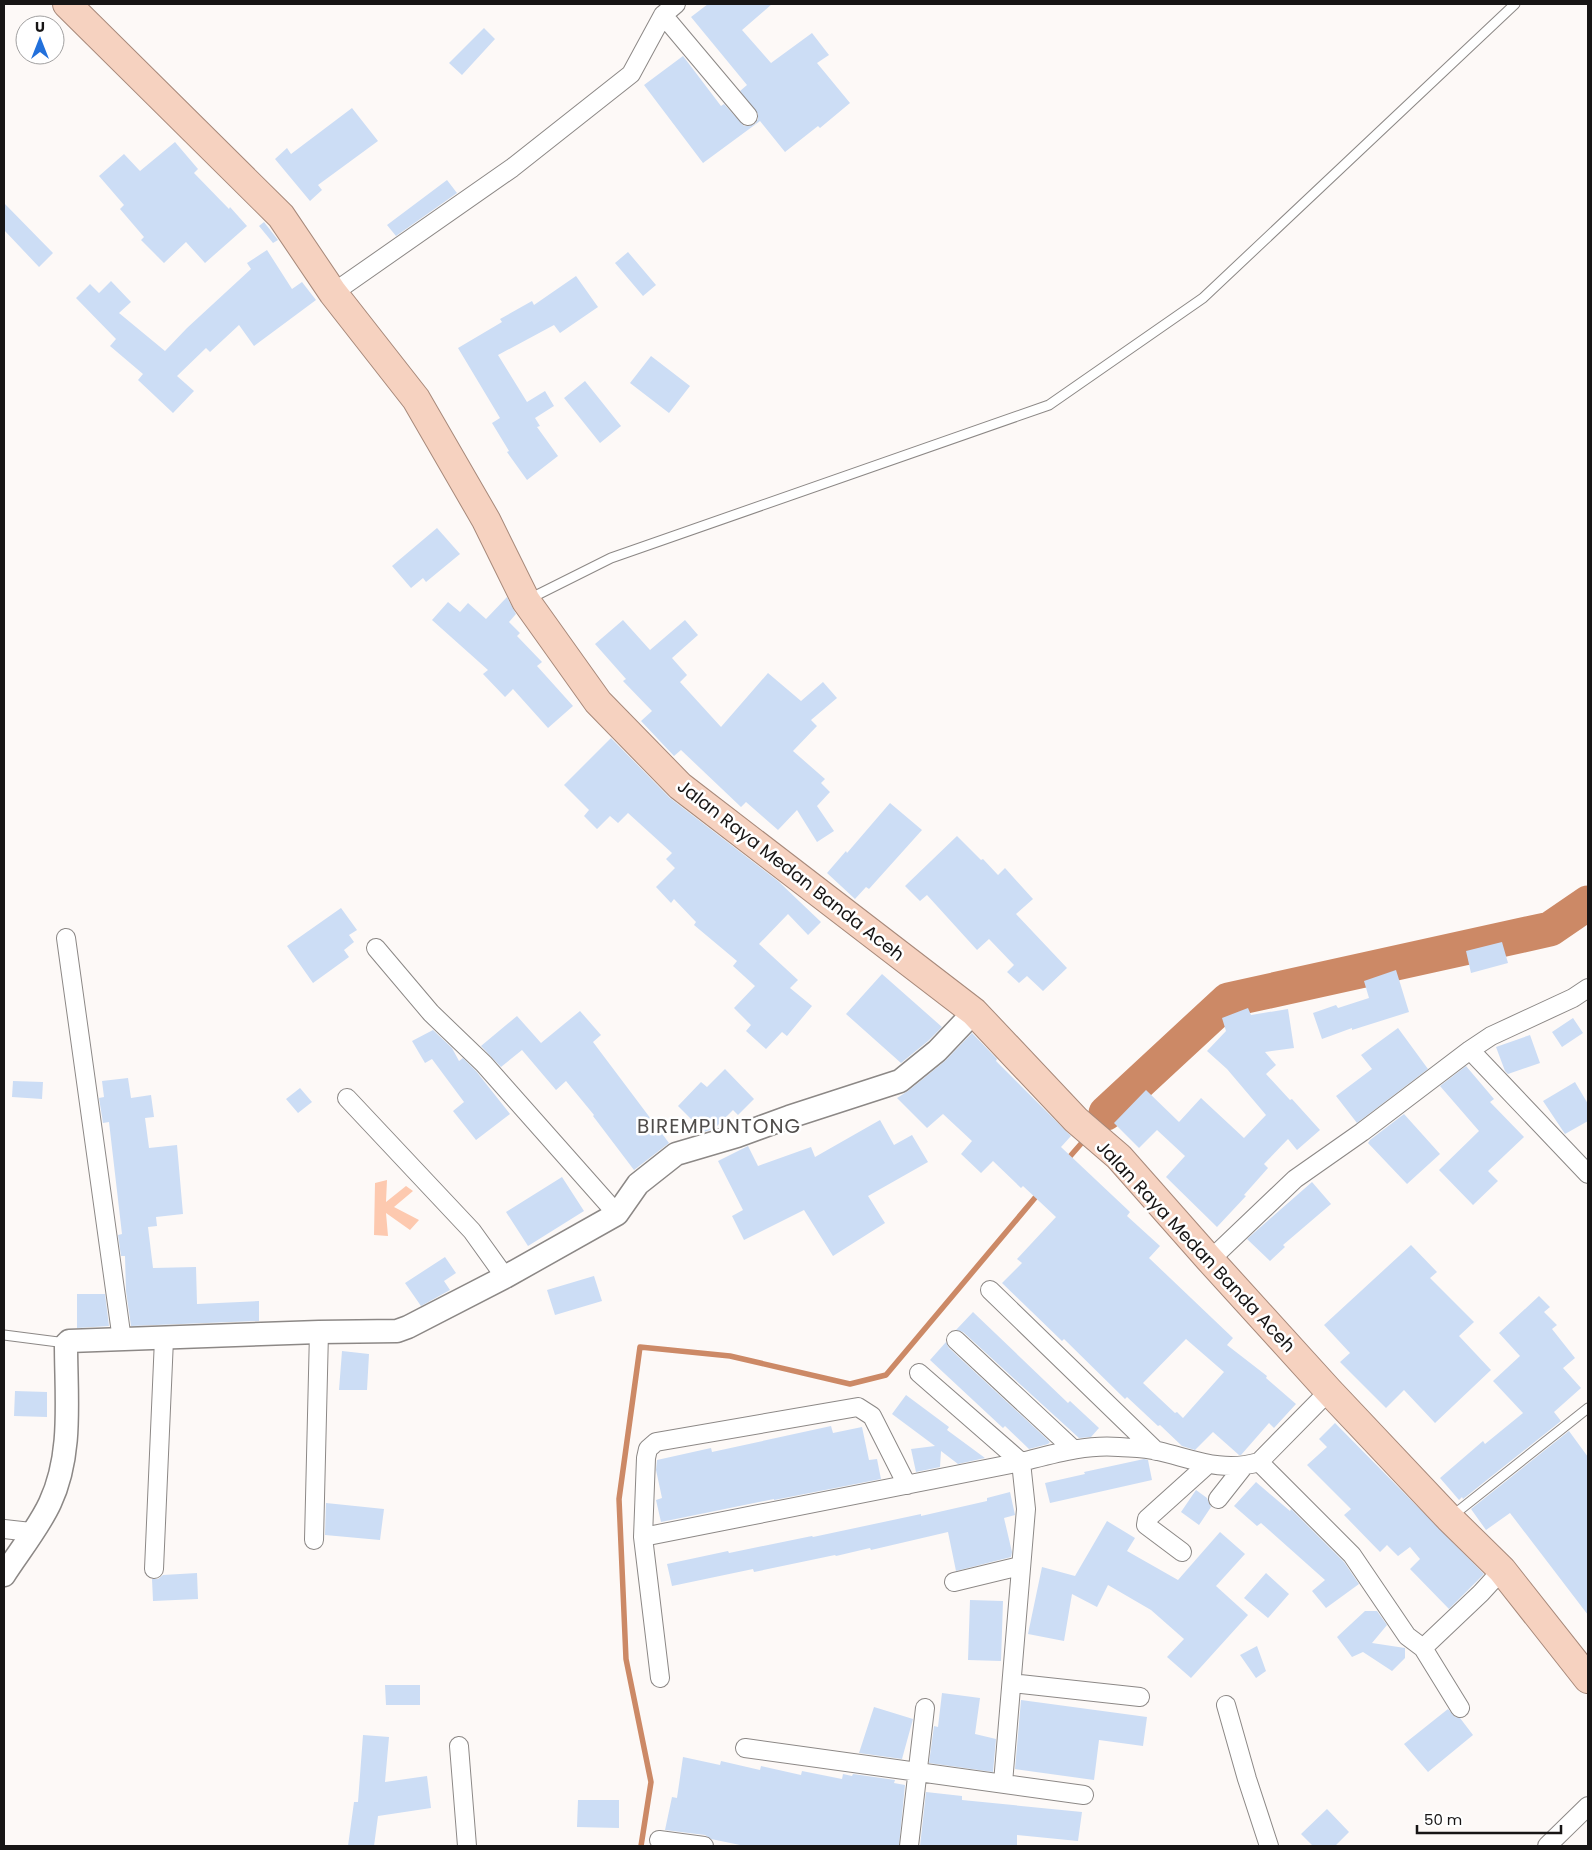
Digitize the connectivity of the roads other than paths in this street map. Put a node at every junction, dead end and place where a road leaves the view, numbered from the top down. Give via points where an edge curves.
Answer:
1 (67, 4) edge
2 (676, 4) edge
3 (1515, 4) edge
4 (662, 15) junction
5 (748, 116) dead end
6 (333, 293) junction
7 (526, 601) junction
8 (66, 938) dead end
9 (376, 948) dead end
10 (1588, 988) edge
11 (974, 1012) junction
12 (1470, 1050) junction
13 (347, 1098) dead end
14 (1588, 1174) edge
15 (617, 1214) junction
16 (1210, 1260) junction
17 (505, 1277) junction
18 (990, 1290) dead end
19 (319, 1332) junction
20 (4, 1335) edge
21 (164, 1339) junction
22 (122, 1340) junction
23 (956, 1340) dead end
24 (67, 1343) junction
25 (919, 1373) dead end
26 (1330, 1391) junction
27 (1588, 1408) edge
28 (1073, 1450) junction
29 (1156, 1451) junction
30 (1021, 1462) junction
31 (1251, 1464) junction
32 (1207, 1465) junction
33 (907, 1484) junction
34 (1218, 1499) dead end
35 (1449, 1518) junction
36 (4, 1529) edge
37 (31, 1532) junction
38 (643, 1537) junction
39 (314, 1540) dead end
40 (1182, 1552) dead end
41 (1020, 1566) junction
42 (154, 1569) dead end
43 (1502, 1570) junction
44 (4, 1574) edge
45 (954, 1582) dead end
46 (1423, 1648) junction
47 (660, 1678) dead end
48 (1588, 1678) edge
49 (1012, 1683) junction
50 (1140, 1697) dead end
51 (1226, 1705) dead end
52 (925, 1708) dead end
53 (1460, 1708) dead end
54 (459, 1746) dead end
55 (745, 1748) dead end
56 (918, 1773) junction
57 (1003, 1782) junction
58 (1084, 1795) dead end
59 (1588, 1806) edge
60 (659, 1840) dead end
61 (467, 1846) edge
62 (704, 1846) edge
63 (909, 1846) edge
64 (1269, 1846) edge
65 (1547, 1846) edge

1 - 6 highway, Jalan Raya Medan Banda Aceh via 281,216
2 - 4 street
3 - 7 lane via 1203,298 1049,405 611,558
4 - 5 street
4 - 6 street via 632,74 512,168
6 - 7 highway, Jalan Raya Medan Banda Aceh via 416,399 486,520
7 - 11 highway, Jalan Raya Medan Banda Aceh via 598,702 680,786
8 - 22 street
9 - 15 street via 431,1013 484,1064
10 - 12 street via 1491,1036
11 - 15 street via 937,1051 900,1081 676,1154 638,1184
11 - 16 highway, Jalan Raya Medan Banda Aceh via 1076,1120 1119,1157
12 - 14 street
12 - 16 street via 1295,1180
13 - 17 street via 472,1231
15 - 17 street
16 - 26 highway, Jalan Raya Medan Banda Aceh
17 - 19 street via 397,1331
18 - 29 street
19 - 21 street
19 - 39 street
20 - 24 lane
21 - 22 street
21 - 42 street
22 - 24 street
23 - 28 street
24 - 37 street via 66,1445 61,1473 49,1504
25 - 30 street
26 - 31 street
26 - 35 highway, Jalan Raya Medan Banda Aceh
27 - 35 lane
28 - 29 street via 1117,1447
28 - 30 street
29 - 32 street
30 - 33 street
30 - 41 street via 1026,1509
31 - 32 street
31 - 34 street
31 - 46 street via 1352,1555 1406,1636
32 - 40 street via 1147,1519 1146,1525
33 - 38 street
33 - 38 street via 872,1416 858,1407 656,1442 648,1449 646,1458
35 - 43 highway, Jalan Raya Medan Banda Aceh
36 - 37 street
37 - 44 street
38 - 47 street
41 - 45 street
41 - 49 street
43 - 46 street
43 - 48 highway, Jalan Raya Medan Banda Aceh
46 - 53 street
49 - 50 street
49 - 57 street
51 - 64 street
52 - 56 street
54 - 61 street
55 - 56 street
56 - 57 street
56 - 63 street
57 - 58 street
59 - 65 street
60 - 62 street

